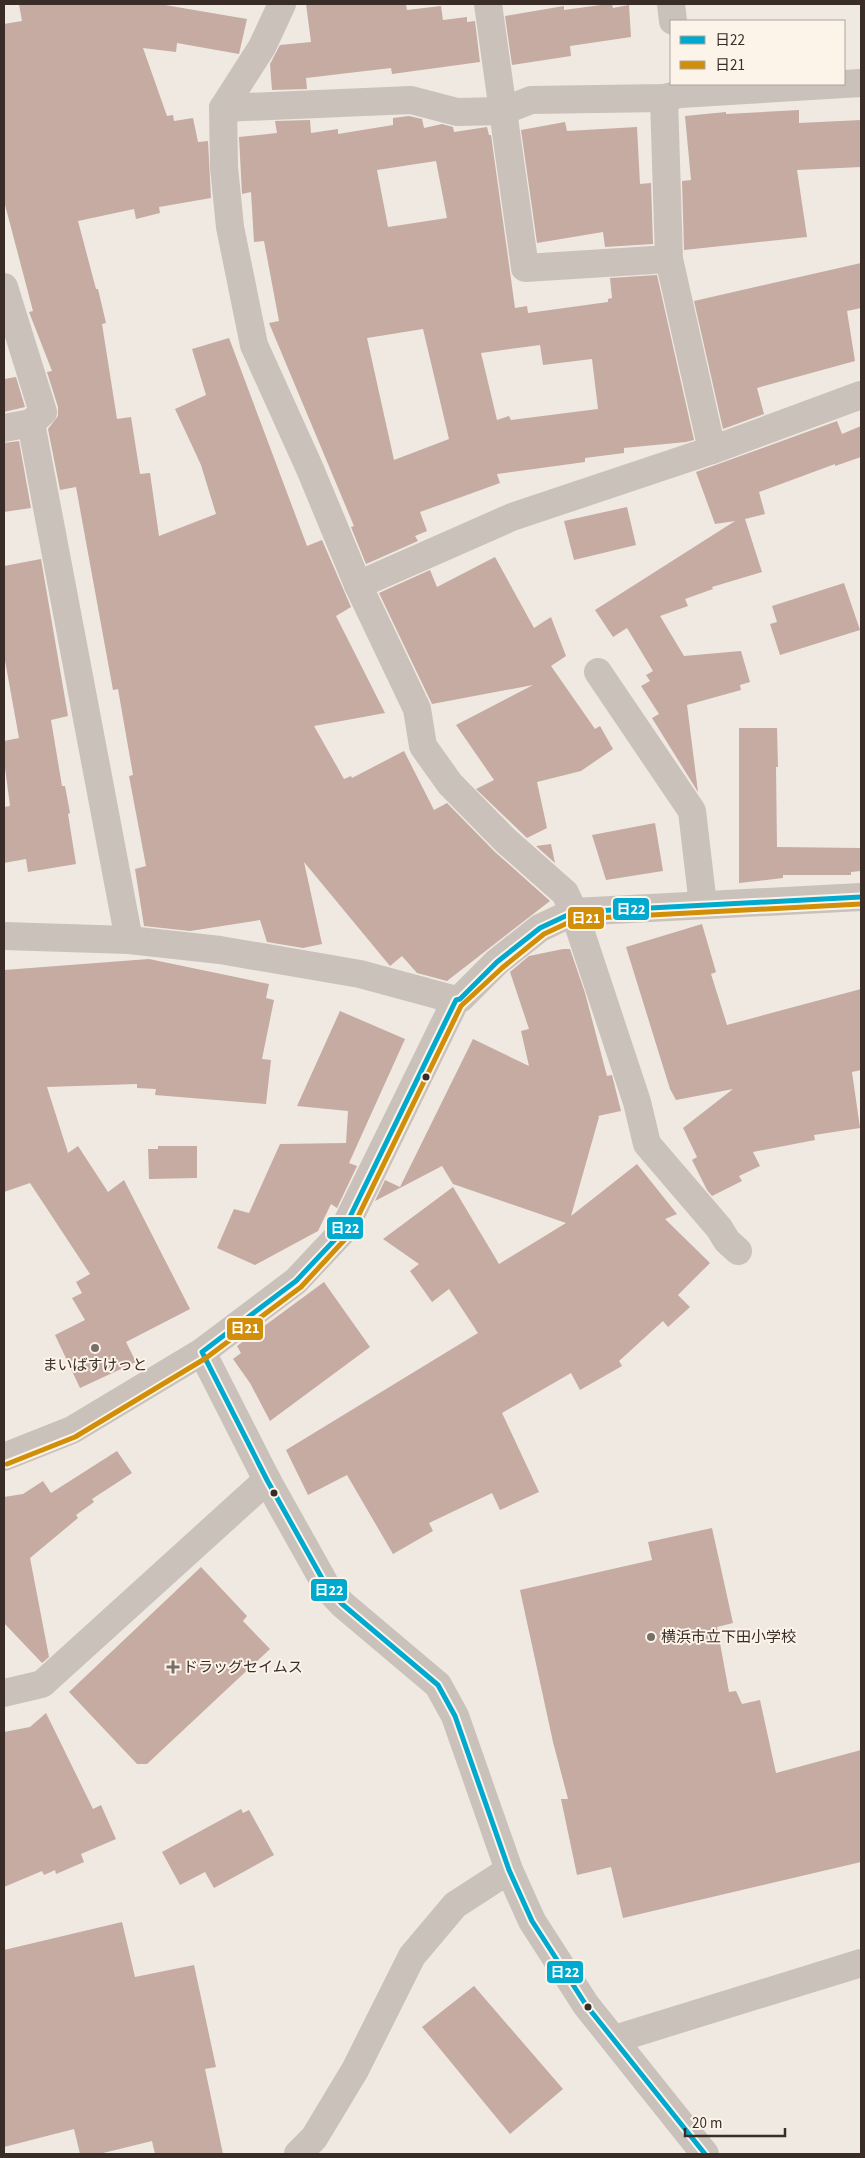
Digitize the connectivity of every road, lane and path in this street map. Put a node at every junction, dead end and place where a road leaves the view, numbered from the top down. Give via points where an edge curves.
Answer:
1 (282, 4) edge
2 (488, 4) edge
3 (671, 4) edge
4 (672, 20) edge
5 (861, 83) edge
6 (845, 84) edge
7 (819, 85) edge
8 (674, 92) edge
9 (223, 108) junction
10 (503, 111) junction
11 (669, 259) junction
12 (4, 287) edge
13 (861, 395) edge
14 (30, 422) junction
15 (4, 428) edge
16 (712, 450) junction
17 (358, 584) junction
18 (598, 672) dead end
19 (861, 897) edge
20 (703, 905) junction
21 (574, 912) junction
22 (4, 936) edge
23 (129, 940) junction
24 (456, 1000) junction
25 (738, 1251) dead end
26 (202, 1352) junction
27 (4, 1458) edge
28 (267, 1480) junction
29 (4, 1693) edge
30 (510, 1870) junction
31 (861, 1963) edge
32 (615, 2039) junction
33 (298, 2154) edge
34 (705, 2154) edge

1 - 9 street via 262,48
2 - 10 street
3 - 4 street
5 - 6 street
7 - 8 street
8 - 10 street via 531,100
8 - 11 street
9 - 10 street via 411,100 457,112
9 - 17 street via 230,227 254,345 307,460
10 - 11 street via 525,268
11 - 16 street
12 - 14 street via 43,412
13 - 16 street
14 - 15 street
14 - 23 street
16 - 17 street via 512,516
17 - 21 street via 417,709 422,746 450,784 564,893
18 - 20 street via 692,811
19 - 20 street
20 - 21 street
21 - 24 street via 540,928
21 - 25 street via 637,1102 647,1144
22 - 23 street
23 - 24 street via 220,950 360,974
24 - 26 street via 342,1231 296,1281
26 - 27 street via 72,1430
26 - 28 street
28 - 29 street via 42,1684
28 - 30 street via 328,1589 438,1685 455,1716
30 - 32 street via 537,1929 586,2005
30 - 33 street via 455,1905 412,1956 355,2070 314,2138
31 - 32 street
32 - 34 street

